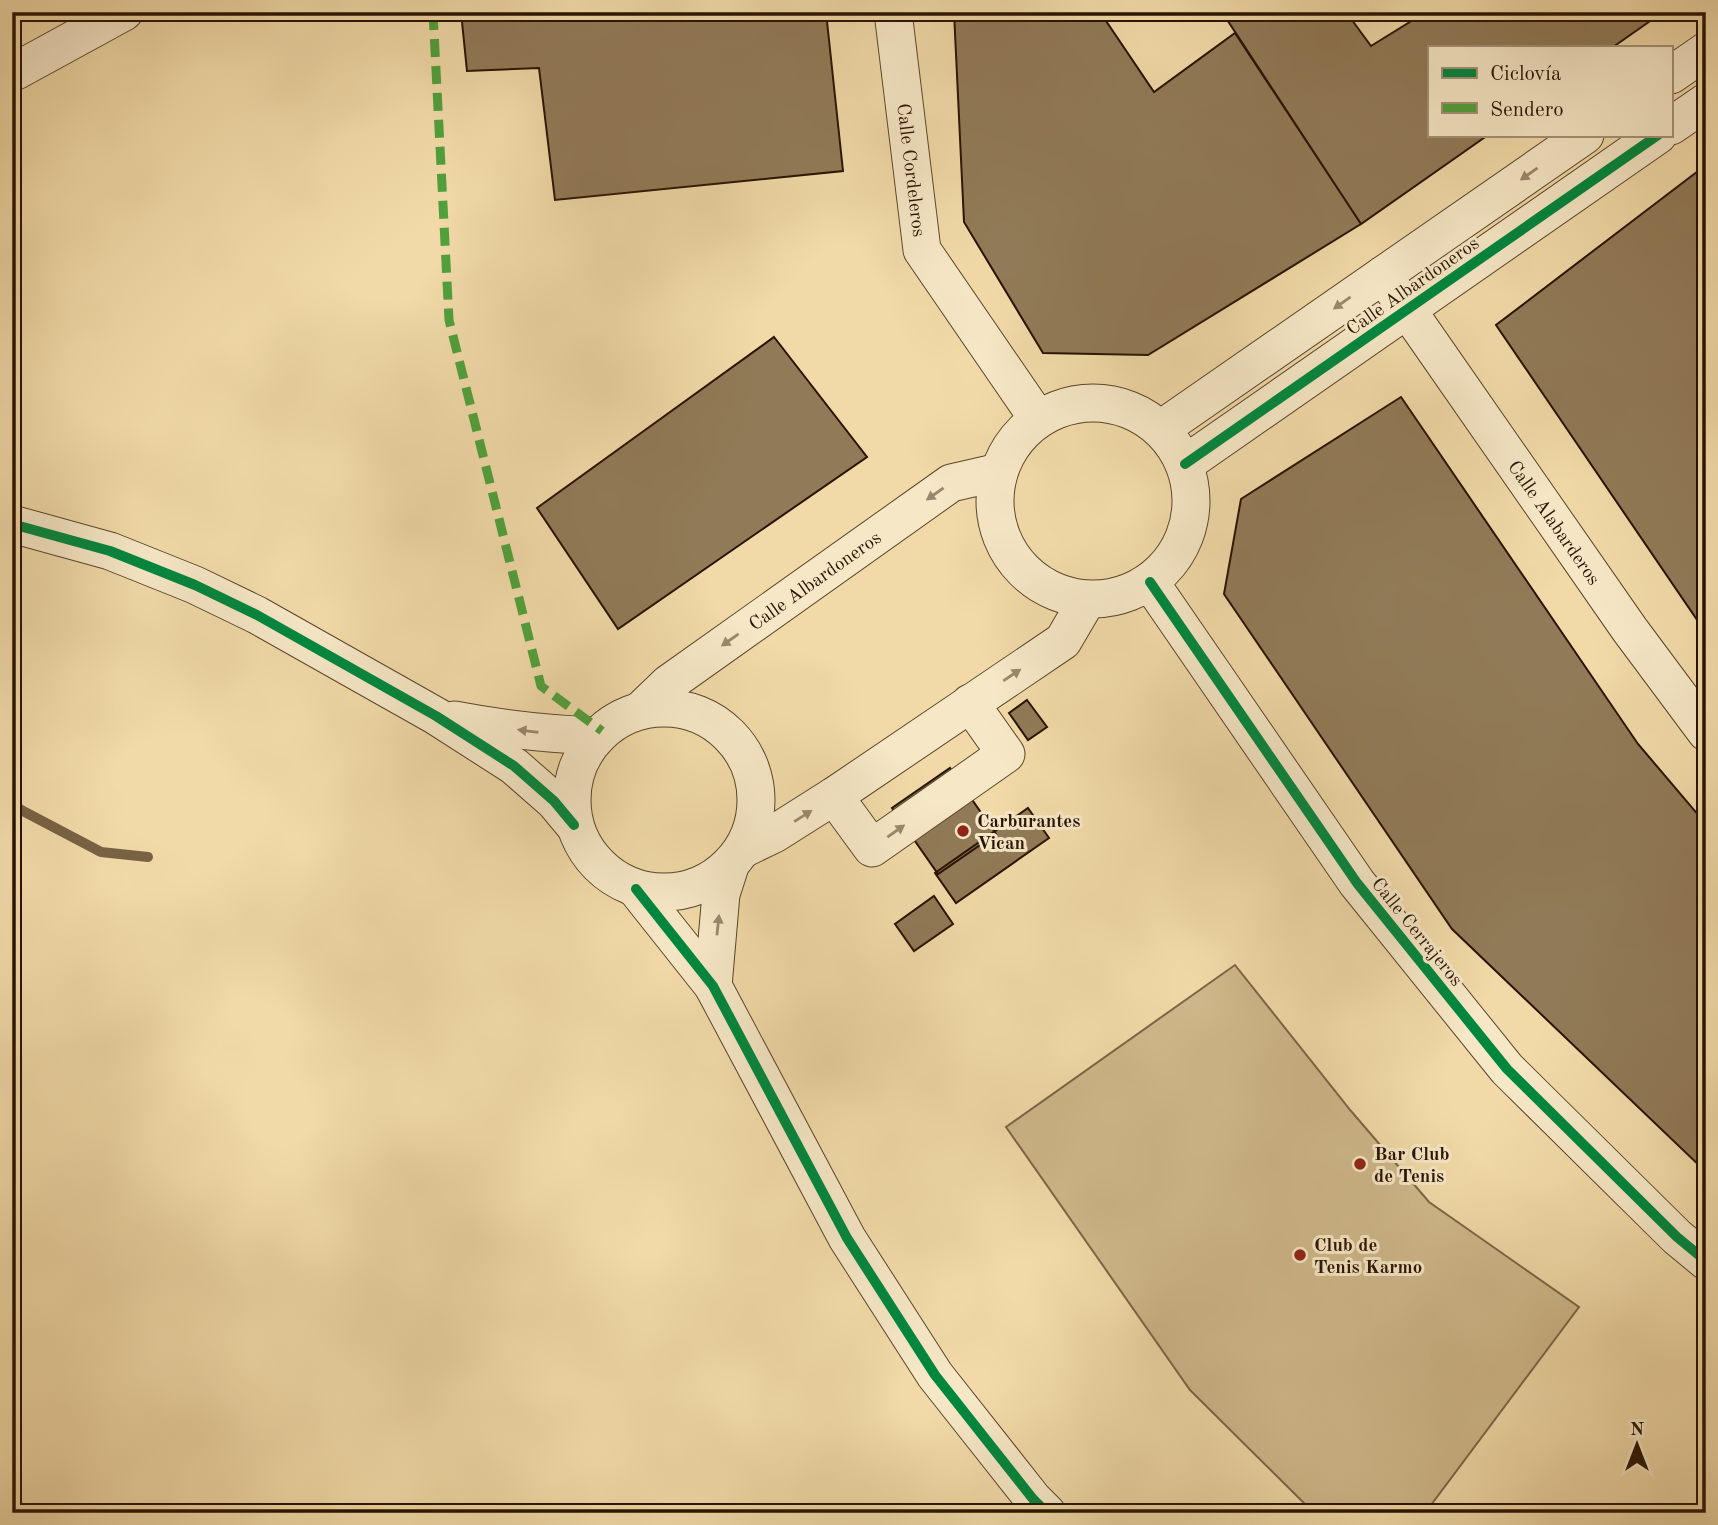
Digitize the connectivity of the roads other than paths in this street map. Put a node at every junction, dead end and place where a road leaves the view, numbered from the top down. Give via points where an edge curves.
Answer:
1 (124, 12) edge
2 (894, 12) edge
3 (1706, 51) edge
4 (12, 70) edge
5 (1672, 74) edge
6 (1706, 102) edge
7 (1672, 125) edge
8 (1584, 136) edge
9 (1657, 136) edge
10 (1383, 275) junction
11 (1407, 309) junction
12 (1038, 419) junction
13 (1161, 429) junction
14 (1185, 464) junction
15 (999, 472) junction
16 (12, 524) edge
17 (1150, 582) junction
18 (1087, 600) junction
19 (970, 703) junction
20 (641, 710) junction
21 (436, 716) junction
22 (1706, 732) edge
23 (596, 736) junction
24 (835, 796) junction
25 (574, 825) junction
26 (736, 858) junction
27 (636, 889) junction
28 (713, 986) junction
29 (1706, 1261) edge
30 (1047, 1513) edge

1 - 4 street
2 - 12 street, Calle Cordeleros via 922,250
3 - 5 street
6 - 7 street
8 -> 10 street, Calle Albardoneros
9 - 11 street, Calle Albardoneros
10 - 11 street, Calle Albardoneros
10 -> 13 street, Calle Albardoneros
11 - 14 street, Calle Albardoneros
11 - 22 street, Calle Alabarderos
12 - 13 street via 1068,406 1101,402 1133,411
12 - 15 street via 1021,434
13 - 14 street
14 - 17 street via 1193,497 1188,529 1174,560
15 - 18 street via 994,501 999,531 1012,557 1032,579 1058,593
15 -> 20 street, Calle Albardoneros via 951,483 668,684
16 - 21 street via 110,551 195,585
17 - 18 street via 1120,597
17 - 29 street, Calle Cerrajeros via 1357,883 1507,1069
19 -> 18 street via 1063,640
19 - 24 street
24 -> 19 street via 872,848 1006,754
20 - 23 street
20 - 26 street via 673,708 703,716 729,734 747,759 756,789 755,820
23 -> 21 street via 490,727
21 - 25 street via 514,766
23 - 25 street via 573,778
26 -> 24 street
25 - 27 street via 587,853 608,875
26 - 27 street via 709,881 685,890 660,893
28 -> 26 street via 721,894
27 - 28 street
28 - 30 street via 855,1249 935,1375

